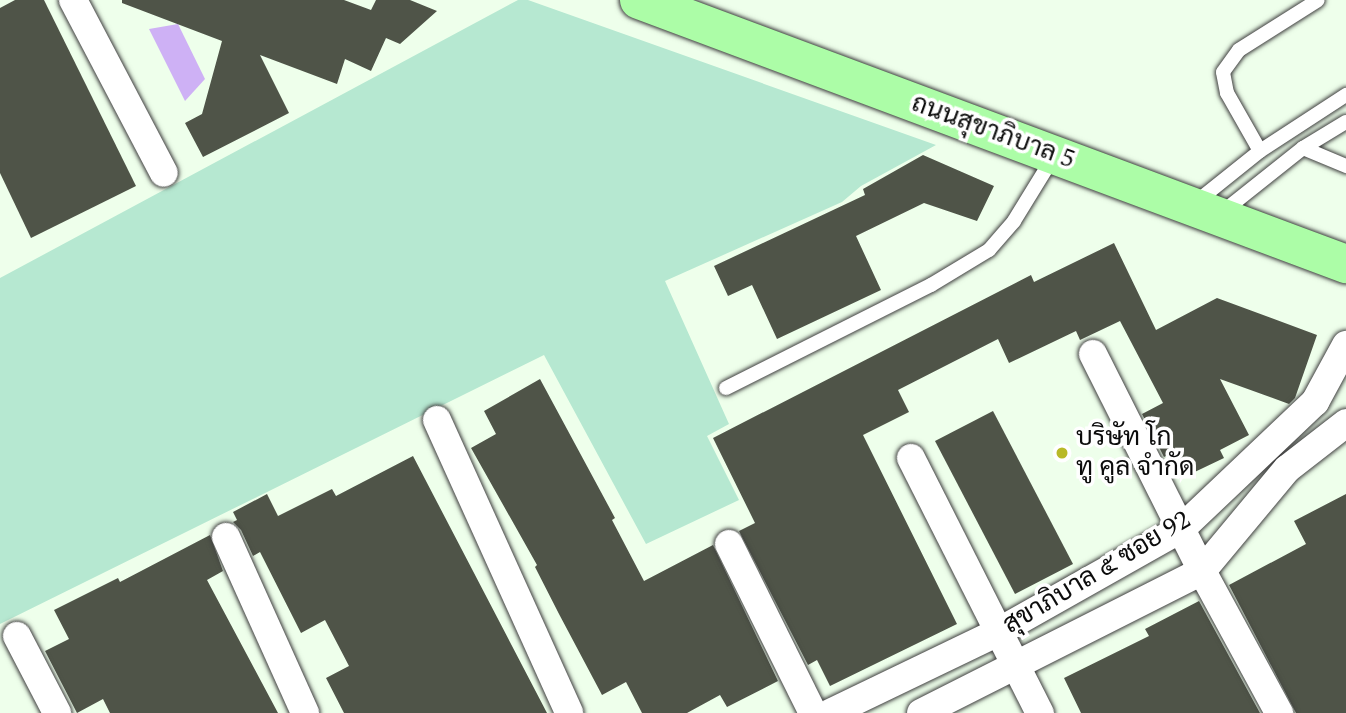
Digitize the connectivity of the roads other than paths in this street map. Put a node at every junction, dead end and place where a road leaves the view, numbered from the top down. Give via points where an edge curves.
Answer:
1 (73, 0) edge
2 (639, 0) edge
3 (1318, 0) edge
4 (1346, 95) edge
5 (1346, 121) edge
6 (1303, 148) junction
7 (1260, 151) junction
8 (1055, 155) junction
9 (1346, 166) edge
10 (164, 173) dead end
11 (1204, 211) junction
12 (1346, 264) edge
13 (1346, 345) edge
14 (1093, 354) dead end
15 (726, 388) dead end
16 (437, 419) dead end
17 (1346, 423) edge
18 (911, 458) dead end
19 (1181, 529) junction
20 (226, 537) dead end
21 (729, 544) dead end
22 (1202, 571) junction
23 (998, 632) junction
24 (17, 636) dead end
25 (1015, 666) junction
26 (57, 713) edge
27 (305, 713) edge
28 (569, 713) edge
29 (813, 713) edge
30 (830, 713) edge
31 (921, 713) edge
32 (1040, 713) edge
33 (1279, 713) edge

1 - 10 street
2 - 8 main road, ถนนสุขาภิบาล 5
3 - 7 lane via 1240,50 1223,72 1227,93
4 - 7 lane
5 - 6 lane
6 - 9 lane
6 - 11 lane
7 - 11 lane
8 - 11 main road, ถนนสุขาภิบาล 5
8 - 15 lane via 1014,221 989,250 931,285
11 - 12 main road, ถนนสุขาภิบาล 5
13 - 19 street, สุขาภิบาล ๕ ซอย 92 via 1315,402
14 - 19 street
16 - 28 street
17 - 22 street via 1287,469
18 - 23 street
19 - 22 street
19 - 23 street, สุขาภิบาล ๕ ซอย 92
20 - 27 street
21 - 29 street
22 - 25 street
22 - 33 street
23 - 25 street
23 - 30 street, สุขาภิบาล ๕ ซอย 92
24 - 26 street
25 - 31 street
25 - 32 street

